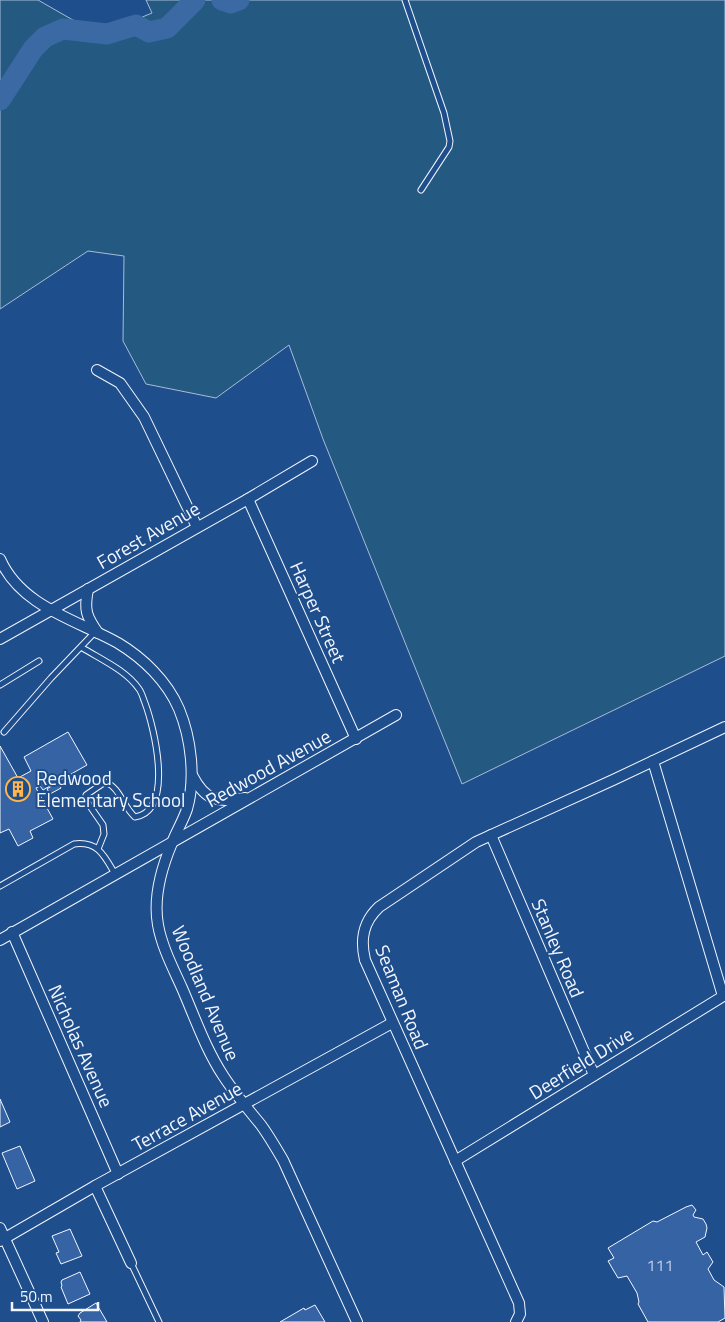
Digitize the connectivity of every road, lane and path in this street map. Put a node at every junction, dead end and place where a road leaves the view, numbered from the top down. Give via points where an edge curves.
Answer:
1 (405, 0) edge
2 (421, 190) dead end
3 (97, 370) dead end
4 (312, 461) dead end
5 (248, 499) junction
6 (197, 527) junction
7 (0, 559) edge
8 (88, 589) junction
9 (51, 611) junction
10 (96, 633) junction
11 (0, 639) edge
12 (81, 647) junction
13 (39, 661) dead end
14 (0, 686) edge
15 (396, 715) dead end
16 (725, 727) edge
17 (4, 732) dead end
18 (356, 739) junction
19 (653, 761) junction
20 (191, 772) junction
21 (251, 797) junction
22 (491, 835) junction
23 (171, 844) junction
24 (98, 849) junction
25 (115, 874) junction
26 (0, 886) edge
27 (12, 932) junction
28 (0, 940) edge
29 (724, 995) edge
30 (392, 1023) junction
31 (594, 1075) junction
32 (244, 1105) junction
33 (455, 1161) junction
34 (118, 1174) junction
35 (95, 1186) junction
36 (0, 1228) edge
37 (2, 1240) edge
38 (131, 1263) joint
39 (43, 1322) edge
40 (159, 1322) edge
41 (357, 1322) edge
42 (516, 1322) edge

1 - 2 lane via 444,113 450,141
3 - 6 street via 120,383 144,417
4 - 5 street, Forest Avenue
5 - 6 street, Forest Avenue
5 - 18 street, Harper Street
6 - 8 street, Forest Avenue
7 - 9 street, Woodland Avenue via 23,591
8 - 9 street, Forest Avenue
8 - 10 street via 87,616
9 - 10 street, Woodland Avenue
9 - 11 street, Forest Avenue
10 - 12 lane
10 - 20 street, Woodland Avenue via 136,655 165,686 184,723
12 - 17 lane
12 - 24 lane via 132,679 141,691 157,747 156,794 151,807 142,816 135,817 128,811 111,784 105,782 86,795 85,799 103,825 104,834
13 - 14 lane
15 - 18 street, Redwood Avenue
16 - 19 street, Seaman Road
18 - 21 street, Redwood Avenue
19 - 22 street, Seaman Road
19 - 29 street
20 - 21 street via 199,788 210,798 224,801
20 - 23 street, Woodland Avenue via 187,809
21 - 23 street, Redwood Avenue
22 - 30 street, Seaman Road via 380,907 369,918 362,946 364,960
22 - 31 street, Stanley Road
23 - 25 street, Redwood Avenue
23 - 32 street, Woodland Avenue via 160,877 158,924 165,949 211,1055
24 - 25 lane
24 - 26 lane via 84,843 74,844
25 - 27 street, Redwood Avenue
27 - 28 street, Redwood Avenue
27 - 34 street, Nicholas Avenue
29 - 31 street, Deerfield Drive
30 - 32 street, Terrace Avenue
30 - 33 street, Seaman Road
31 - 33 street, Deerfield Drive
32 - 34 street, Terrace Avenue
32 - 41 street, Woodland Avenue via 283,1160
33 - 42 street, Seaman Road via 519,1303 520,1314
34 - 35 street, Terrace Avenue
35 - 37 street, Terrace Avenue
35 - 38 street
36 - 37 street
37 - 39 street
38 - 40 lane

